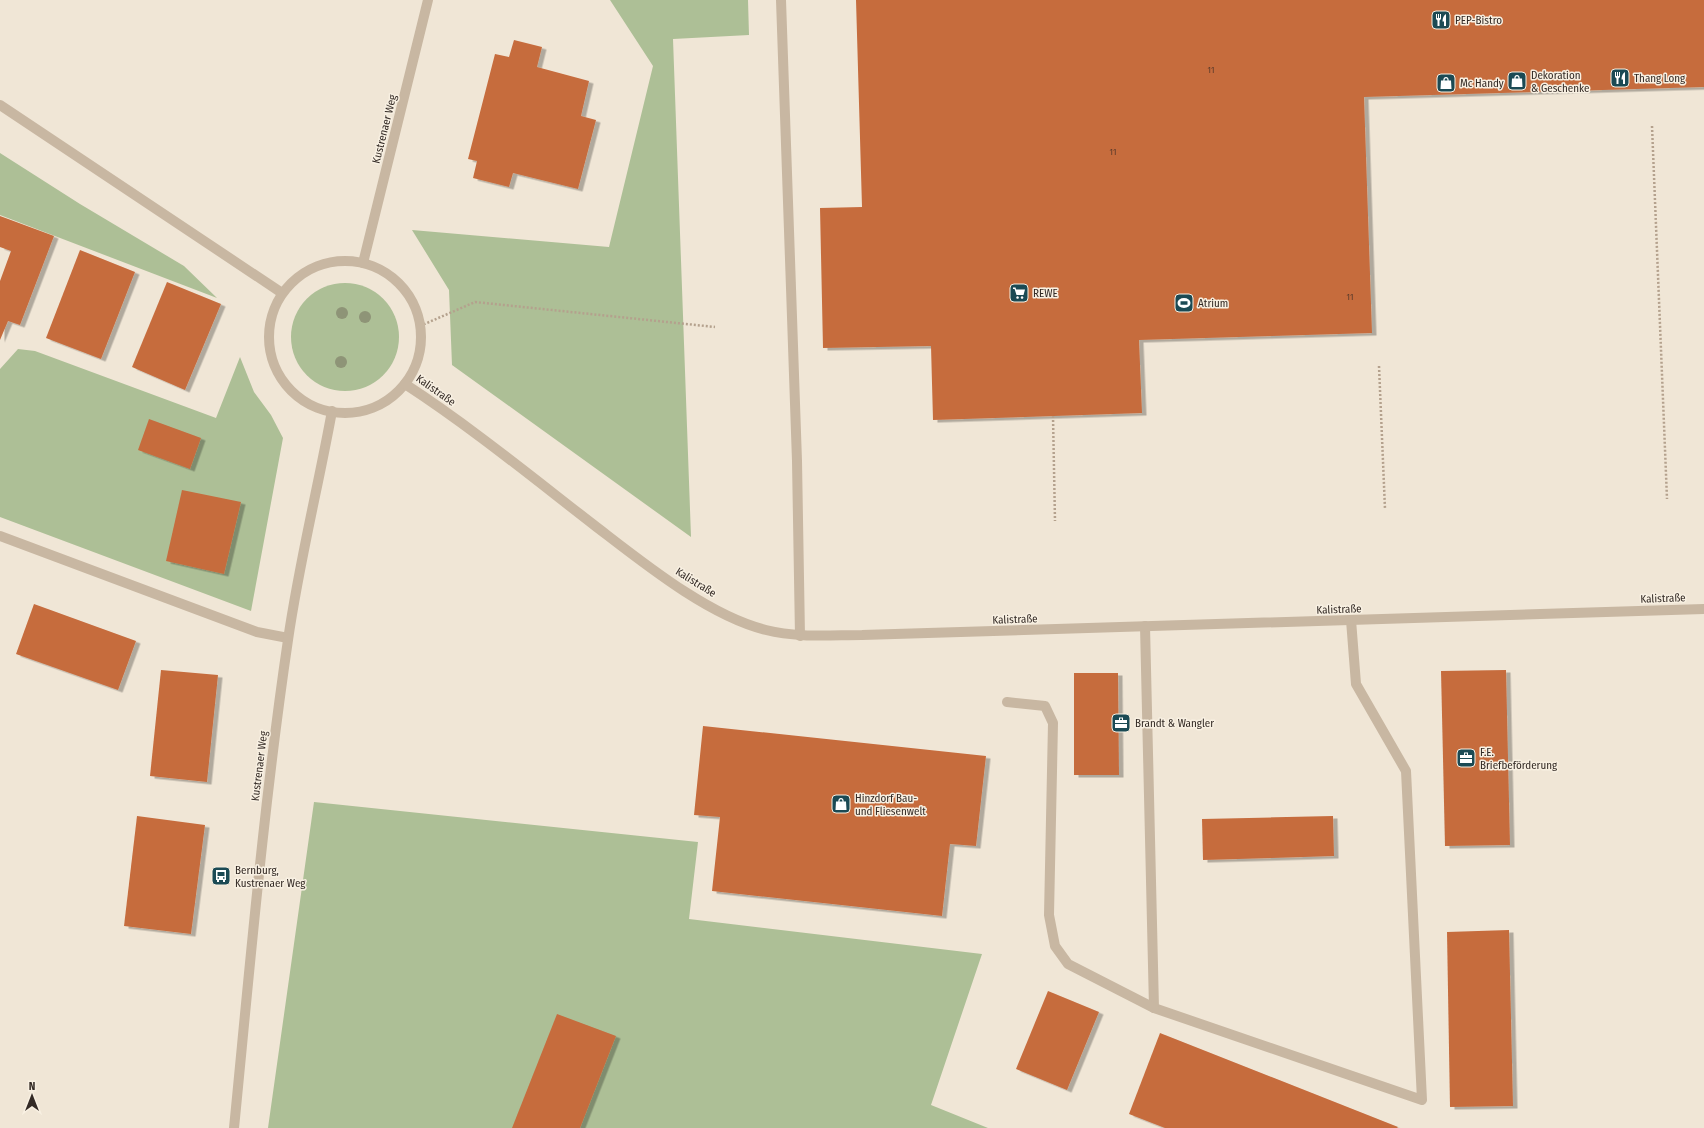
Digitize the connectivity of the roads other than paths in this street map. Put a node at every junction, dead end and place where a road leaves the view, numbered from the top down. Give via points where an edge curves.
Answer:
1 (428, 0) edge
2 (782, 0) edge
3 (0, 105) edge
4 (363, 263) junction
5 (282, 293) junction
6 (405, 384) junction
7 (332, 412) junction
8 (0, 536) edge
9 (1704, 609) edge
10 (1351, 620) junction
11 (1145, 626) junction
12 (800, 636) junction
13 (288, 638) junction
14 (1007, 702) dead end
15 (1154, 1008) junction
16 (234, 1128) edge

1 - 4 street, Kustrenaer Weg
2 - 12 street
3 - 5 street
4 - 5 street via 345,260 326,263 294,279
4 - 6 street via 397,280 406,290 418,313 420,350 417,362
5 - 7 street via 269,329 270,354 274,366 288,388 298,396 308,403
6 - 7 street via 388,399 367,409 356,412
6 - 12 street, Kalistraße via 475,433 625,549 678,586 734,618 766,630
7 - 13 street, Kustrenaer Weg
8 - 13 street via 257,632
9 - 10 street, Kalistraße
10 - 11 street, Kalistraße
10 - 15 street via 1356,684 1406,771 1422,1100
11 - 12 street, Kalistraße
11 - 15 street
13 - 16 street, Kustrenaer Weg via 264,828
14 - 15 street via 1044,706 1053,723 1049,916 1055,946 1068,964

